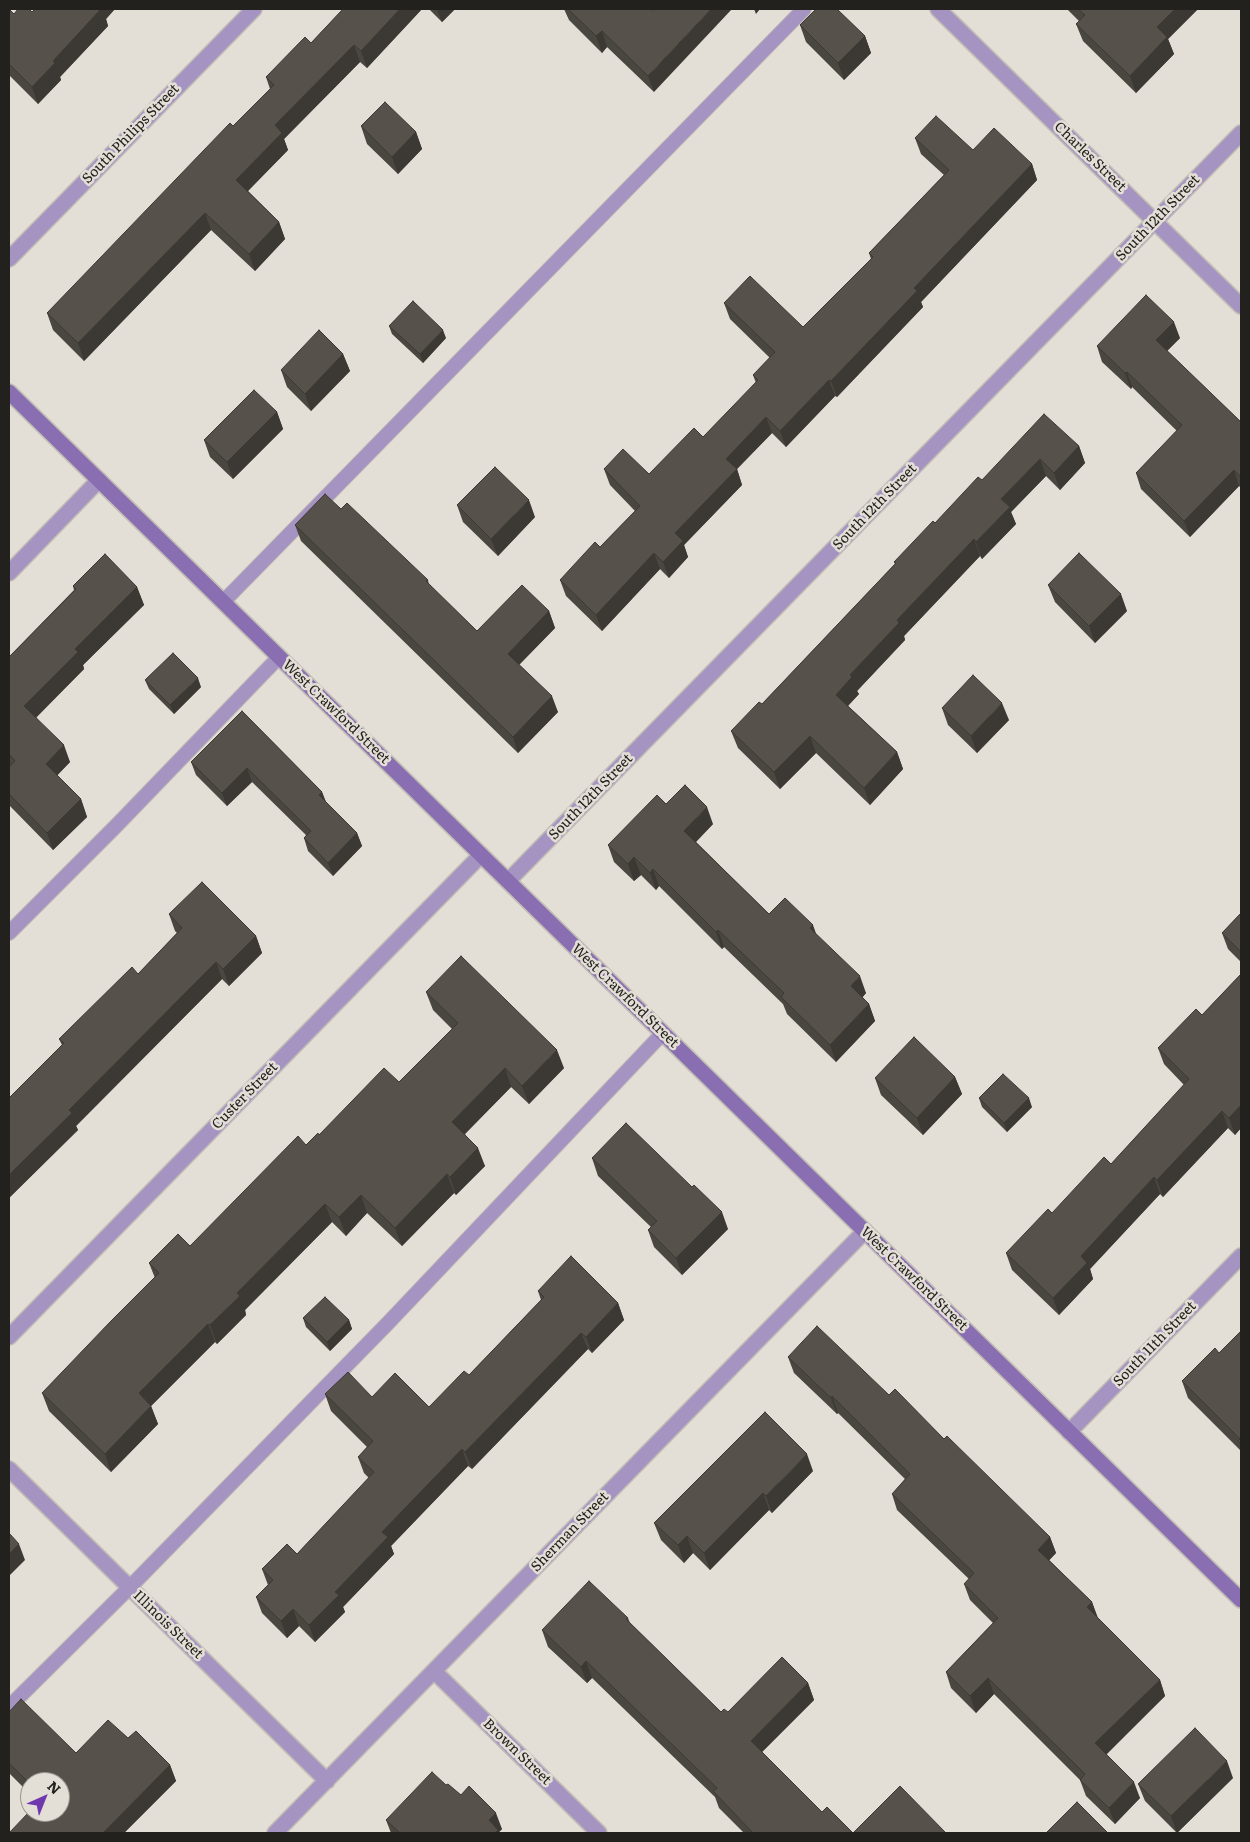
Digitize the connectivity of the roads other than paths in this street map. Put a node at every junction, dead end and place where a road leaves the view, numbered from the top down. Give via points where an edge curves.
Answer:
1 (254, 9) edge
2 (804, 9) edge
3 (938, 9) edge
4 (1241, 133) edge
5 (1155, 221) junction
6 (9, 259) edge
7 (1241, 306) edge
8 (9, 392) edge
9 (99, 480) junction
10 (9, 573) edge
11 (223, 602) junction
12 (279, 657) junction
13 (481, 855) junction
14 (508, 882) junction
15 (9, 933) edge
16 (663, 1033) junction
17 (865, 1231) junction
18 (1241, 1256) edge
19 (9, 1337) edge
20 (1069, 1432) junction
21 (9, 1469) edge
22 (130, 1587) junction
23 (1241, 1600) edge
24 (434, 1671) junction
25 (9, 1707) edge
26 (327, 1781) junction
27 (276, 1833) edge
28 (599, 1833) edge

1 - 6 street, South Philips Street
2 - 11 lane
3 - 5 street, Charles Street
4 - 5 street, South 12th Street
5 - 7 street, Charles Street
5 - 14 street, South 12th Street
8 - 9 main road, West Crawford Street
9 - 10 street
9 - 11 main road, West Crawford Street
11 - 12 main road, West Crawford Street
12 - 13 main road, West Crawford Street
12 - 15 lane
13 - 14 main road, West Crawford Street
13 - 19 street, Custer Street
14 - 16 main road, West Crawford Street
16 - 17 main road, West Crawford Street
16 - 22 lane via 389,1322
17 - 20 main road, West Crawford Street
17 - 24 street, Sherman Street
18 - 20 street, South 11th Street
20 - 23 main road, West Crawford Street
21 - 22 street, Illinois Street
22 - 25 lane
22 - 26 street, Illinois Street
24 - 26 street, Sherman Street
24 - 28 street, Brown Street
26 - 27 street, Sherman Street

